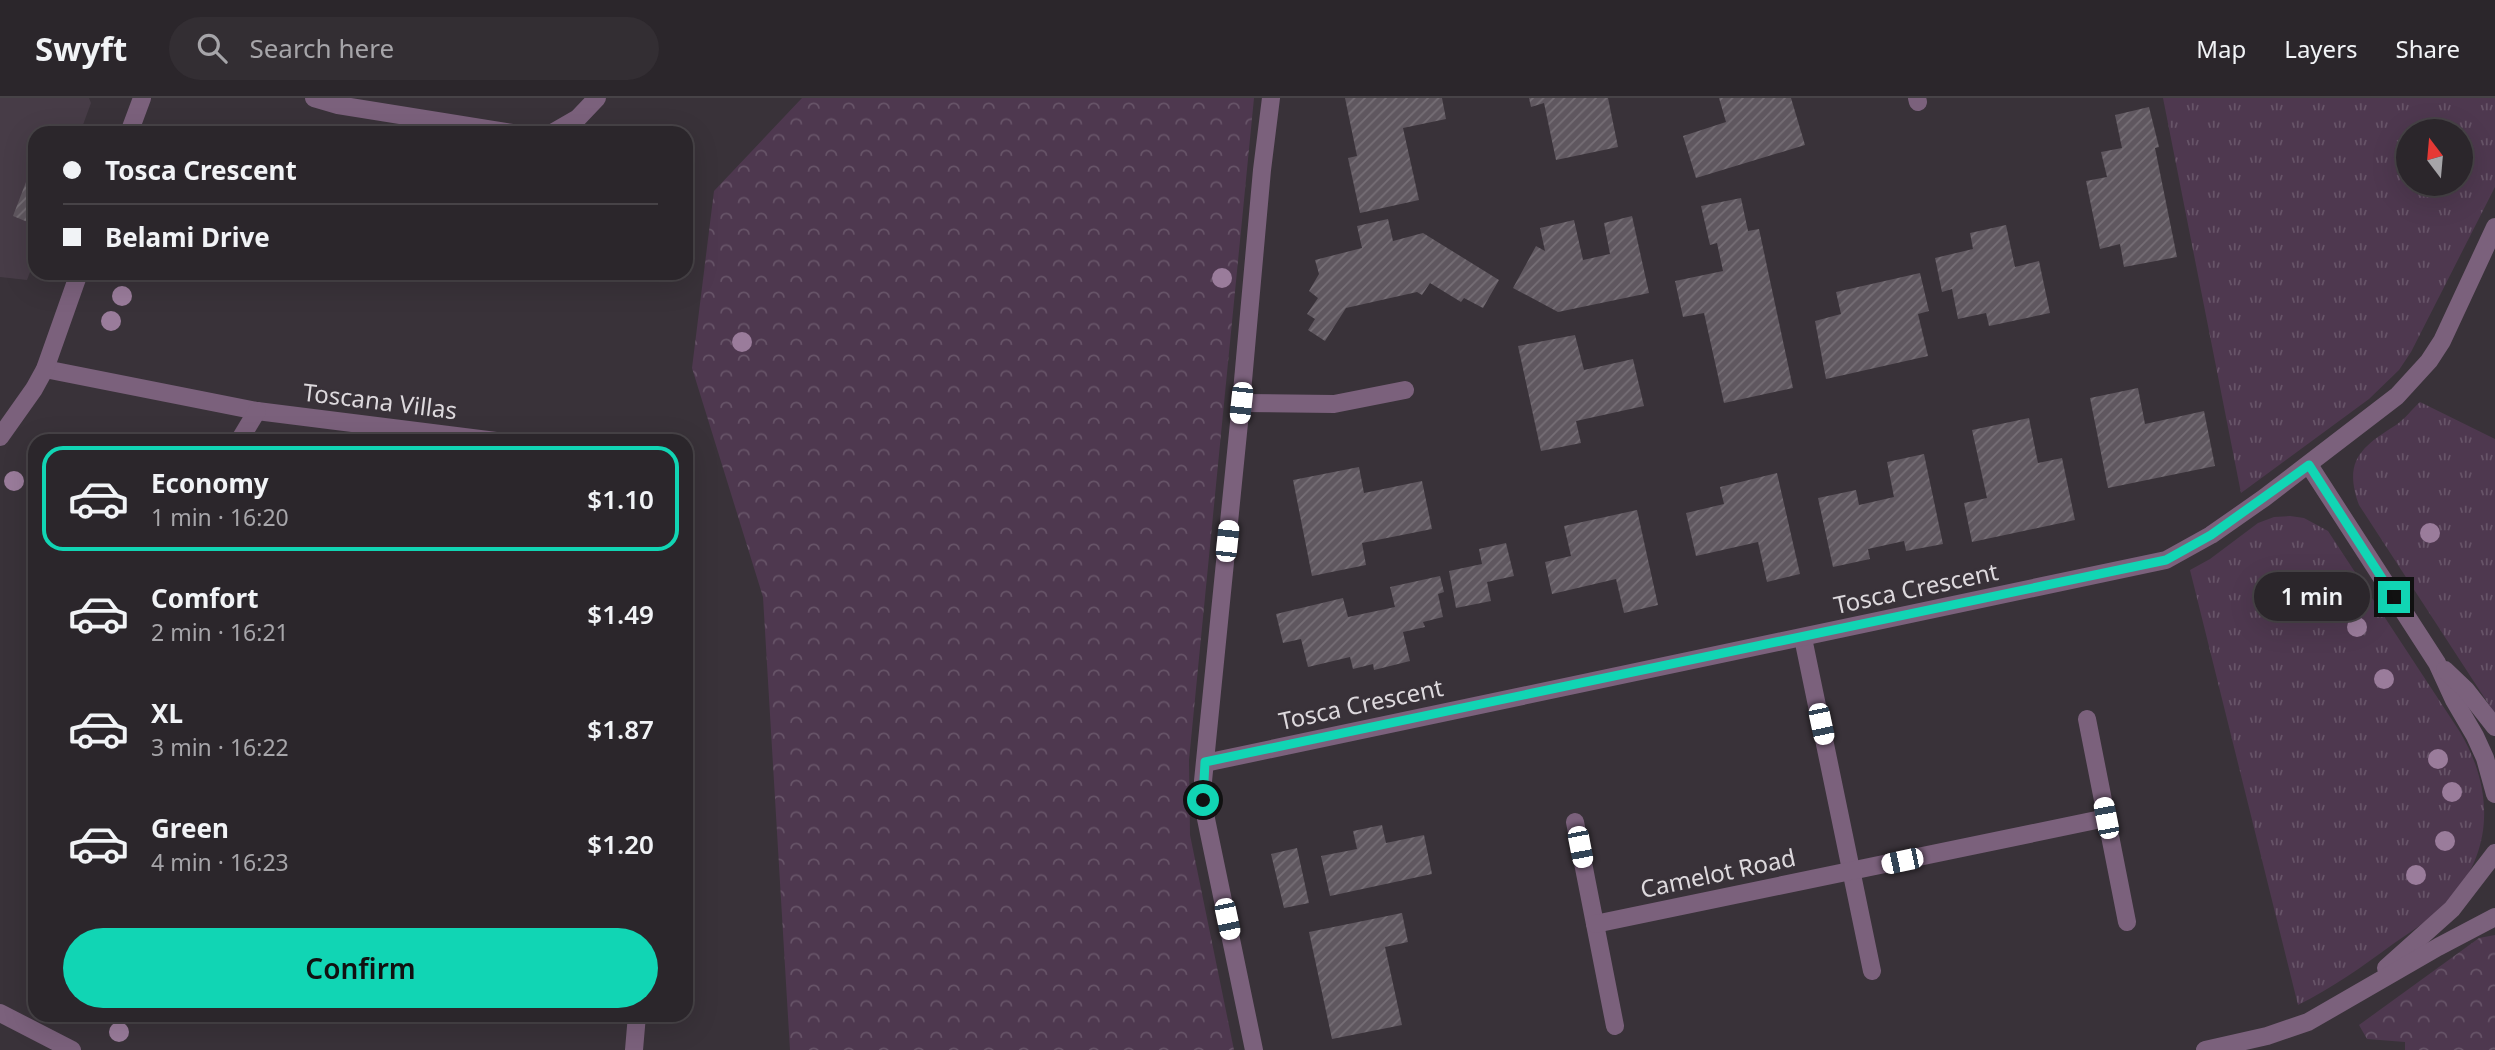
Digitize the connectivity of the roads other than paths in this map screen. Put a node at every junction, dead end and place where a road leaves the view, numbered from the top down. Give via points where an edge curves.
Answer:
1 (142, 98) edge
2 (314, 98) edge
3 (597, 98) edge
4 (1271, 98) edge
5 (341, 102) edge
6 (132, 126) edge
7 (473, 126) edge
8 (564, 126) edge
9 (2495, 226) edge
10 (77, 280) edge
11 (45, 369) junction
12 (1405, 390) dead end
13 (1241, 403) junction
14 (257, 411) junction
15 (243, 434) edge
16 (440, 434) edge
17 (0, 437) edge
18 (2309, 465) junction
19 (1803, 638) junction
20 (2437, 663) junction
21 (2087, 719) dead end
22 (2495, 727) edge
23 (1205, 762) junction
24 (2495, 794) edge
25 (2106, 818) junction
26 (1576, 822) dead end
27 (2495, 853) edge
28 (1851, 871) junction
29 (2495, 917) edge
30 (2127, 922) dead end
31 (1595, 924) junction
32 (1872, 971) dead end
33 (2352, 997) junction
34 (0, 1013) edge
35 (636, 1022) edge
36 (1615, 1026) dead end
37 (72, 1050) edge
38 (634, 1050) edge
39 (1254, 1050) edge
40 (2205, 1050) edge

1 - 6 street
2 - 5 street
3 - 8 street
4 - 13 street
5 - 7 street
9 - 18 street, Tosca Crescent via 2429,360 2397,396
10 - 11 street
11 - 14 street, Toscana Villas
11 - 17 street
12 - 13 street via 1335,404
13 - 23 street
14 - 15 street
14 - 16 street, Toscana Villas
18 - 19 street, Tosca Crescent via 2211,535 2166,560
18 - 20 street
19 - 23 street, Tosca Crescent
19 - 28 street
20 - 22 street
20 - 24 street via 2475,736
21 - 25 street
23 - 39 street via 1204,807
25 - 28 street, Camelot Road
25 - 30 street
26 - 31 street
27 - 33 street via 2452,909
28 - 31 street, Camelot Road
28 - 32 street
29 - 33 street
31 - 36 street
33 - 40 street via 2286,1030
34 - 37 street
35 - 38 street

